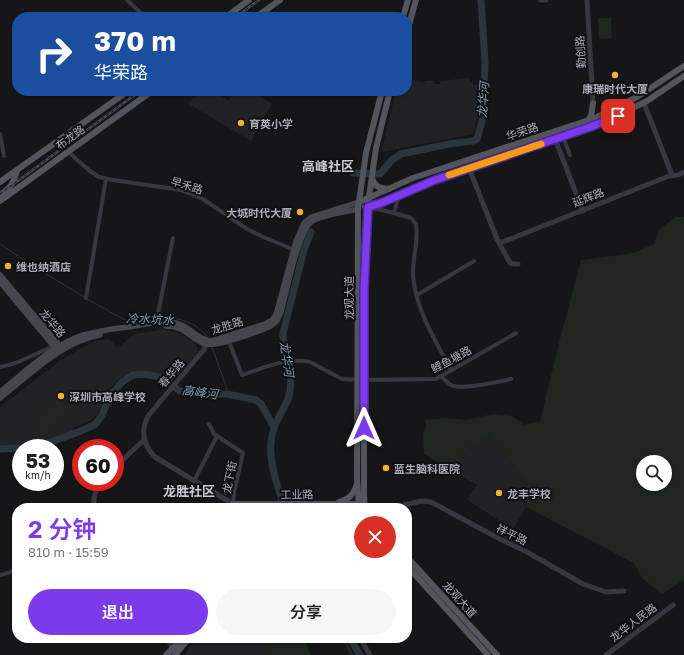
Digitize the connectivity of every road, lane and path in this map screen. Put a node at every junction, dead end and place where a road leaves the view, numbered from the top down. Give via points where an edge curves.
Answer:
1 (127, 0) edge
2 (249, 0) edge
3 (280, 0) edge
4 (408, 0) edge
5 (416, 0) edge
6 (541, 0) edge
7 (546, 0) edge
8 (587, 0) edge
9 (140, 12) edge
10 (233, 12) edge
11 (263, 12) edge
12 (404, 12) edge
13 (412, 14) edge
14 (684, 66) edge
15 (684, 76) edge
16 (121, 96) edge
17 (145, 96) edge
18 (381, 96) edge
19 (389, 96) edge
20 (593, 103) junction
21 (644, 103) junction
22 (607, 112) junction
23 (588, 120) junction
24 (0, 134) edge
25 (563, 137) junction
26 (555, 139) junction
27 (68, 151) junction
28 (570, 155) dead end
29 (4, 156) dead end
30 (469, 168) junction
31 (17, 171) junction
32 (684, 172) edge
33 (672, 175) junction
34 (413, 178) junction
35 (106, 179) junction
36 (372, 180) junction
37 (0, 182) edge
38 (14, 182) junction
39 (24, 183) junction
40 (417, 187) junction
41 (391, 188) junction
42 (0, 195) edge
43 (398, 195) junction
44 (369, 198) junction
45 (0, 201) edge
46 (359, 202) junction
47 (368, 207) junction
48 (358, 209) junction
49 (583, 211) junction
50 (394, 213) junction
51 (173, 238) dead end
52 (500, 243) junction
53 (295, 250) junction
54 (474, 261) dead end
55 (518, 264) dead end
56 (0, 275) edge
57 (0, 282) edge
58 (417, 295) junction
59 (86, 298) dead end
60 (157, 317) dead end
61 (516, 333) dead end
62 (228, 339) junction
63 (209, 343) junction
64 (59, 348) junction
65 (0, 367) edge
66 (451, 370) junction
67 (441, 376) junction
68 (361, 380) junction
69 (511, 380) dead end
70 (0, 392) edge
71 (0, 398) edge
72 (209, 424) dead end
73 (217, 436) junction
74 (144, 440) junction
75 (124, 459) edge
76 (357, 479) junction
77 (194, 481) junction
78 (96, 491) edge
79 (94, 503) edge
80 (227, 503) edge
81 (233, 503) edge
82 (335, 503) edge
83 (358, 503) edge
84 (365, 503) edge
85 (412, 504) edge
86 (412, 562) edge
87 (12, 571) edge
88 (412, 571) edge
89 (0, 575) edge
90 (624, 591) dead end
91 (673, 606) dead end
92 (169, 643) edge
93 (180, 643) edge
94 (184, 643) edge
95 (363, 643) edge
96 (173, 653) edge
97 (166, 655) edge
98 (370, 655) edge
99 (488, 655) edge
100 (497, 655) edge
101 (606, 655) edge

1 - 9 street
2 - 10 main road
3 - 11 main road
4 - 12 main road
5 - 13 main road
6 - 7 street
8 - 20 street, 勤创路
14 - 22 main road, 华荣路 via 648,91
15 - 21 main road, 华荣路
16 - 31 main road, 布龙路
17 - 27 main road, 布龙路
18 - 46 main road, 龙观大道 via 364,166
19 - 36 main road, 龙观大道
20 - 22 main road via 597,109
20 - 23 main road
21 - 25 main road, 华荣路
21 - 33 street
22 - 23 main road, 华荣路
23 - 34 main road, 华荣路
24 - 29 street
25 - 26 main road, 华荣路
25 - 28 street
26 - 30 main road, 华荣路
26 - 49 street
27 - 35 street, 早禾路 via 90,171
27 - 39 main road, 布龙路
30 - 40 main road, 华荣路
30 - 52 street
31 - 37 main road, 布龙路
31 - 38 main road
32 - 33 street, 延辉路
33 - 49 street, 延辉路
34 - 40 main road
34 - 41 main road, 华荣路
35 - 53 street, 早禾路 via 181,190 203,199 247,229
35 - 59 street
36 - 41 main road via 378,187
36 - 44 main road, 龙观大道
38 - 39 main road
38 - 42 main road
39 - 45 main road, 布龙路
40 - 43 main road, 华荣路
41 - 44 main road, 华荣路
43 - 47 main road, 华荣路
43 - 50 street
44 - 46 main road, 华荣路
44 - 47 main road, 龙观大道
46 - 48 main road, 龙观大道
46 - 53 main road, 龙胜路 via 308,218 300,228
47 - 48 main road, 华荣路
47 - 50 street
47 - 68 main road, 龙观大道
48 - 53 main road, 龙胜路 via 312,221 304,230
48 - 68 main road, 龙观大道
49 - 52 street, 延辉路
50 - 58 street via 411,218 416,224 413,274
51 - 60 street
52 - 55 street via 510,263
53 - 62 main road, 龙胜路 via 282,312 277,321 268,327
54 - 58 street
56 - 64 main road, 龙华路
57 - 64 main road, 龙华路
58 - 66 street via 423,316
61 - 66 street, 鲤鱼塘路
62 - 63 main road, 龙胜路
62 - 68 street, 鲤鱼塘路 via 242,375 273,364 307,362 342,379
63 - 64 main road, 龙胜路 via 181,328 160,326 96,336
63 - 74 street, 春华路 via 145,422
64 - 65 street via 49,348 16,363
64 - 70 main road, 龙胜路
64 - 71 main road, 龙胜路
66 - 67 street, 鲤鱼塘路
67 - 68 street, 鲤鱼塘路 via 430,380
67 - 69 street via 457,386
68 - 76 main road, 龙观大道
68 - 84 main road, 龙观大道
72 - 73 street, 龙下街
73 - 77 street
73 - 81 street, 龙下街 via 243,453
74 - 75 street
74 - 77 street via 149,452 155,457
76 - 82 main road via 352,496
76 - 83 main road, 龙观大道
77 - 80 street
78 - 79 street
85 - 90 street, 祥平路 via 431,502 583,584 606,592
86 - 100 main road, 龙观大道
87 - 89 street
88 - 99 main road, 龙观大道
91 - 101 street, 龙华人民路
92 - 96 street
93 - 96 main road
94 - 96 main road
95 - 98 street
96 - 97 main road

